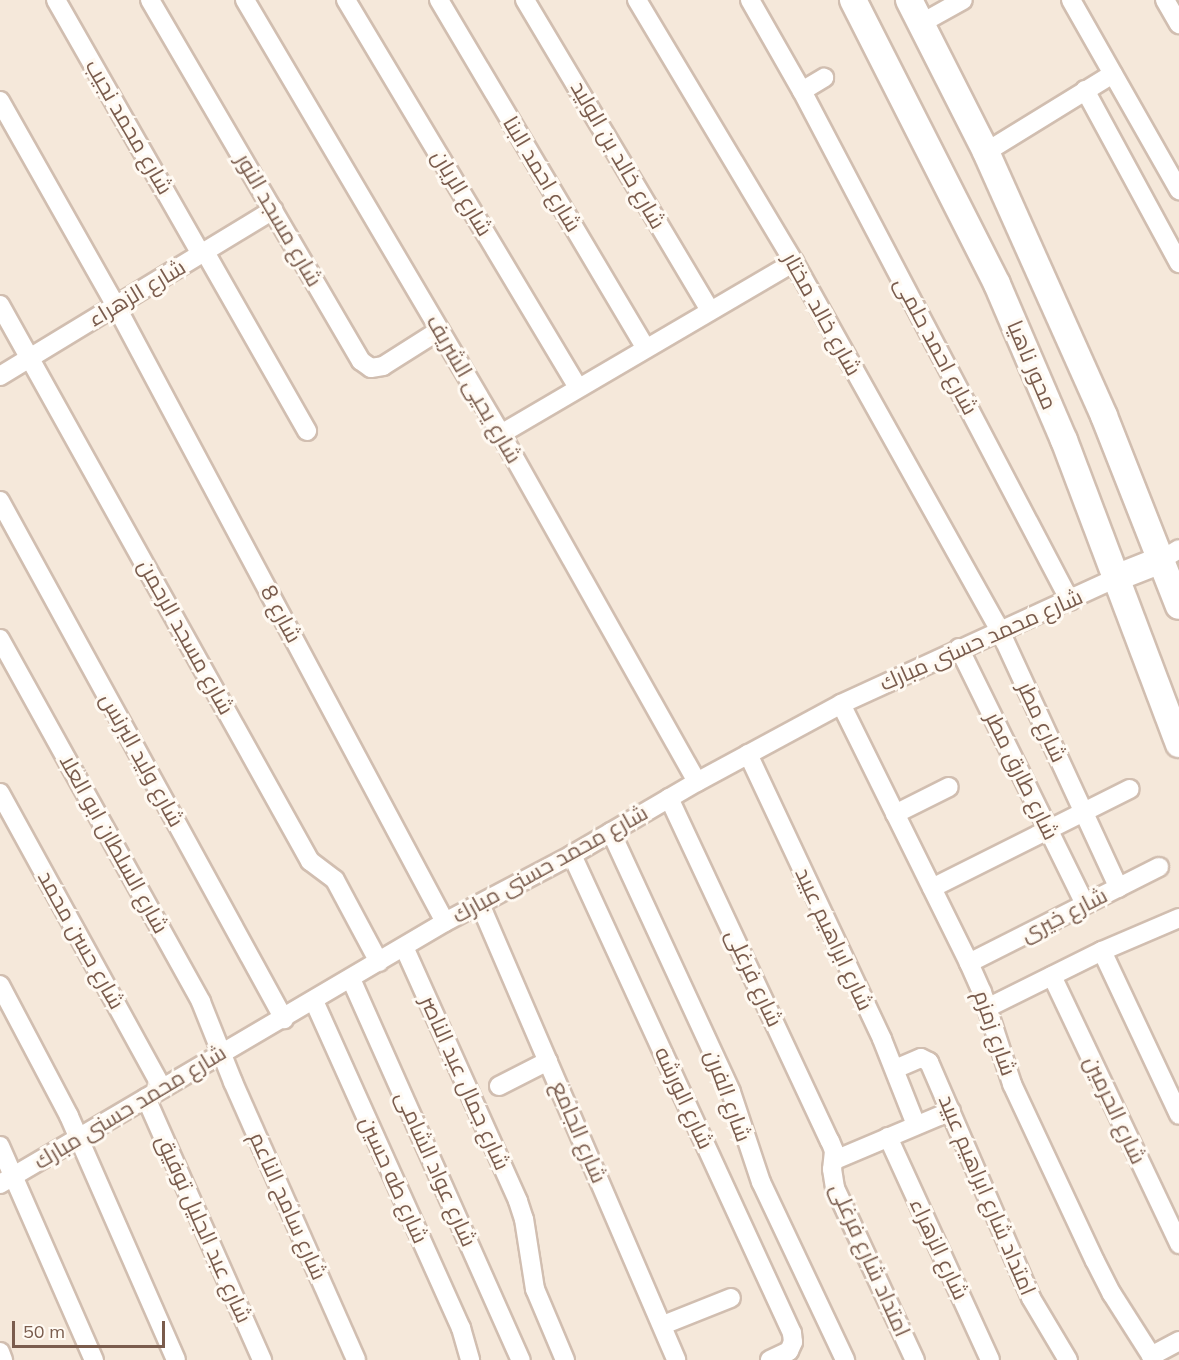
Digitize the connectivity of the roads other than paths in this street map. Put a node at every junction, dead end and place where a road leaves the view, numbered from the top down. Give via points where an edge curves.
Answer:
1 (56, 0) edge
2 (150, 0) edge
3 (245, 0) edge
4 (346, 0) edge
5 (439, 0) edge
6 (525, 0) edge
7 (637, 0) edge
8 (750, 0) edge
9 (853, 0) edge
10 (909, 0) edge
11 (963, 0) edge
12 (1071, 0) edge
13 (1165, 0) edge
14 (920, 24) junction
15 (1179, 24) edge
16 (1113, 74) junction
17 (824, 78) dead end
18 (1085, 90) junction
19 (802, 91) junction
20 (0, 101) edge
21 (986, 152) junction
22 (1179, 190) edge
23 (273, 210) junction
24 (203, 253) junction
25 (794, 262) junction
26 (1179, 263) edge
27 (0, 305) edge
28 (116, 306) junction
29 (710, 310) junction
30 (440, 330) junction
31 (645, 347) junction
32 (30, 358) junction
33 (0, 376) edge
34 (578, 387) junction
35 (307, 431) dead end
36 (501, 434) junction
37 (0, 501) edge
38 (1170, 555) edge
39 (1118, 577) junction
40 (1070, 601) junction
41 (1179, 606) edge
42 (1000, 631) junction
43 (0, 639) edge
44 (959, 648) junction
45 (841, 704) junction
46 (1179, 744) edge
47 (747, 754) junction
48 (697, 782) junction
49 (949, 788) dead end
50 (1130, 789) dead end
51 (0, 793) edge
52 (669, 798) junction
53 (1084, 813) junction
54 (895, 814) junction
55 (1048, 830) junction
56 (611, 831) junction
57 (572, 855) junction
58 (1160, 867) dead end
59 (932, 888) junction
60 (1119, 888) junction
61 (480, 904) junction
62 (1085, 904) junction
63 (1179, 918) edge
64 (445, 922) junction
65 (404, 947) junction
66 (1102, 951) junction
67 (379, 962) junction
68 (969, 963) junction
69 (1052, 976) junction
70 (351, 979) junction
71 (0, 985) edge
72 (314, 1001) junction
73 (987, 1008) junction
74 (284, 1019) junction
75 (220, 1053) junction
76 (548, 1061) junction
77 (895, 1069) junction
78 (499, 1086) dead end
79 (162, 1088) junction
80 (146, 1098) junction
81 (951, 1111) junction
82 (1179, 1115) edge
83 (916, 1125) junction
84 (888, 1137) junction
85 (79, 1139) junction
86 (0, 1146) edge
87 (835, 1160) junction
88 (7, 1180) edge
89 (1179, 1245) edge
90 (731, 1298) dead end
91 (663, 1325) junction
92 (1179, 1341) edge
93 (0, 1352) edge
94 (1153, 1358) edge
95 (3, 1360) edge
96 (94, 1360) edge
97 (176, 1360) edge
98 (262, 1360) edge
99 (357, 1360) edge
100 (470, 1360) edge
101 (520, 1360) edge
102 (565, 1360) edge
103 (676, 1360) edge
104 (770, 1360) edge
105 (845, 1360) edge
106 (915, 1360) edge
107 (990, 1360) edge
108 (1068, 1360) edge

1 - 24 street, شارع محمد نجيب
2 - 23 street, شارع مسجد النور
3 - 30 street, شارع يحيى الشريف
4 - 34 street, شارع الريان
5 - 31 street, شارع احمد البنا
6 - 29 street, شارع خالد بن الوليد
7 - 25 street, شارع خالد مختار
8 - 19 street
9 - 39 main road, محور ناهيا via 997,284
10 - 14 main road, محور ناهيا
11 - 14 street
12 - 16 street
13 - 15 street
14 - 21 main road, محور ناهيا
16 - 18 street
16 - 22 street
17 - 19 street
18 - 21 street
18 - 26 street
19 - 40 street, شارع احمد حلمى
20 - 28 street, شارع 8
21 - 38 main road, محور ناهيا
23 - 24 street, شارع الزهراء
23 - 30 street, شارع مسجد النور via 365,365 383,366
24 - 28 street, شارع الزهراء
24 - 35 street, شارع محمد نجيب
25 - 29 street
25 - 42 street, شارع خالد مختار
27 - 32 street, شارع مسجد الرحمن
28 - 32 street, شارع الزهراء
28 - 64 street, شارع 8
29 - 31 street
30 - 36 street, شارع يحيى الشريف
31 - 34 street
32 - 33 street, شارع الزهراء
32 - 67 street, شارع مسجد الرحمن via 310,861 335,880
34 - 36 street
36 - 48 street, شارع يحيى الشريف
37 - 74 street, شارع وليد البرنس
38 - 39 main road
38 - 41 main road, محور ناهيا
39 - 40 street, شارع محمد حسنى مبارك
39 - 46 main road, محور ناهيا
40 - 42 street, شارع محمد حسنى مبارك
42 - 44 street, شارع محمد حسنى مبارك
42 - 53 street, شارع مطر
43 - 75 street, شارع السلطان ابو العلا via 201,1002
44 - 45 street, شارع محمد حسنى مبارك
44 - 55 street, شارع طارق مطر
45 - 47 street, شارع محمد حسنى مبارك
45 - 54 street, شارع زمزم
47 - 48 street, شارع محمد حسنى مبارك
47 - 77 street, شارع ابراهيم عبيد
48 - 52 street, شارع محمد حسنى مبارك
49 - 54 street
50 - 53 street
51 - 79 street, شارع حسن محمد
52 - 56 street, شارع محمد حسنى مبارك
52 - 87 street, شارع فرغلى via 831,1141
53 - 55 street
53 - 60 street, شارع مطر
54 - 59 street, شارع زمزم
55 - 59 street
55 - 62 street, شارع طارق مطر
56 - 57 street, شارع محمد حسنى مبارك
56 - 105 street, شارع الفرن via 731,1092 761,1182
57 - 61 street, شارع محمد حسنى مبارك
57 - 104 street, شارع الورشه via 792,1333 789,1351
58 - 60 street, شارع خيرى
59 - 68 street, شارع زمزم
60 - 62 street, شارع خيرى
61 - 64 street, شارع محمد حسنى مبارك
61 - 76 street, شارع الجامع
62 - 68 street, شارع خيرى
63 - 66 street
64 - 65 street, شارع محمد حسنى مبارك
65 - 67 street, شارع محمد حسنى مبارك
65 - 102 street, شارع جمال عبد الناصر via 524,1220 535,1289
66 - 69 street
66 - 82 street
67 - 70 street, شارع محمد حسنى مبارك
68 - 73 street, شارع زمزم
69 - 73 street
69 - 89 street, شارع الحرمين
70 - 72 street, شارع محمد حسنى مبارك
70 - 101 street, شارع عواد الشامى
71 - 85 street
72 - 74 street, شارع محمد حسنى مبارك
72 - 100 street, شارع طه حسين via 461,1328
73 - 94 street, شارع زمزم via 1012,1084 1080,1230 1112,1294
74 - 75 street, شارع محمد حسنى مبارك
75 - 79 street, شارع محمد حسنى مبارك
75 - 99 street, شارع سامح الناعم
76 - 78 street
76 - 91 street, شارع الجامع
77 - 81 street, امتداد شارع ابراهيم عبيد via 927,1059
77 - 83 street, شارع ابراهيم عبيد
79 - 80 street, شارع محمد حسنى مبارك
80 - 85 street, شارع محمد حسنى مبارك
80 - 98 street, شارع عبد الجليل توفيق
81 - 83 street
81 - 108 street, امتداد شارع ابراهيم عبيد via 1031,1298
83 - 84 street
84 - 87 street
84 - 107 street, شارع الزهراء
85 - 88 street, شارع محمد حسنى مبارك
85 - 97 street
86 - 88 street
87 - 106 street, امتداد شارع فرغلى via 832,1169 836,1188
88 - 96 street
90 - 91 street
91 - 103 street, شارع الجامع
92 - 94 street
93 - 95 street

